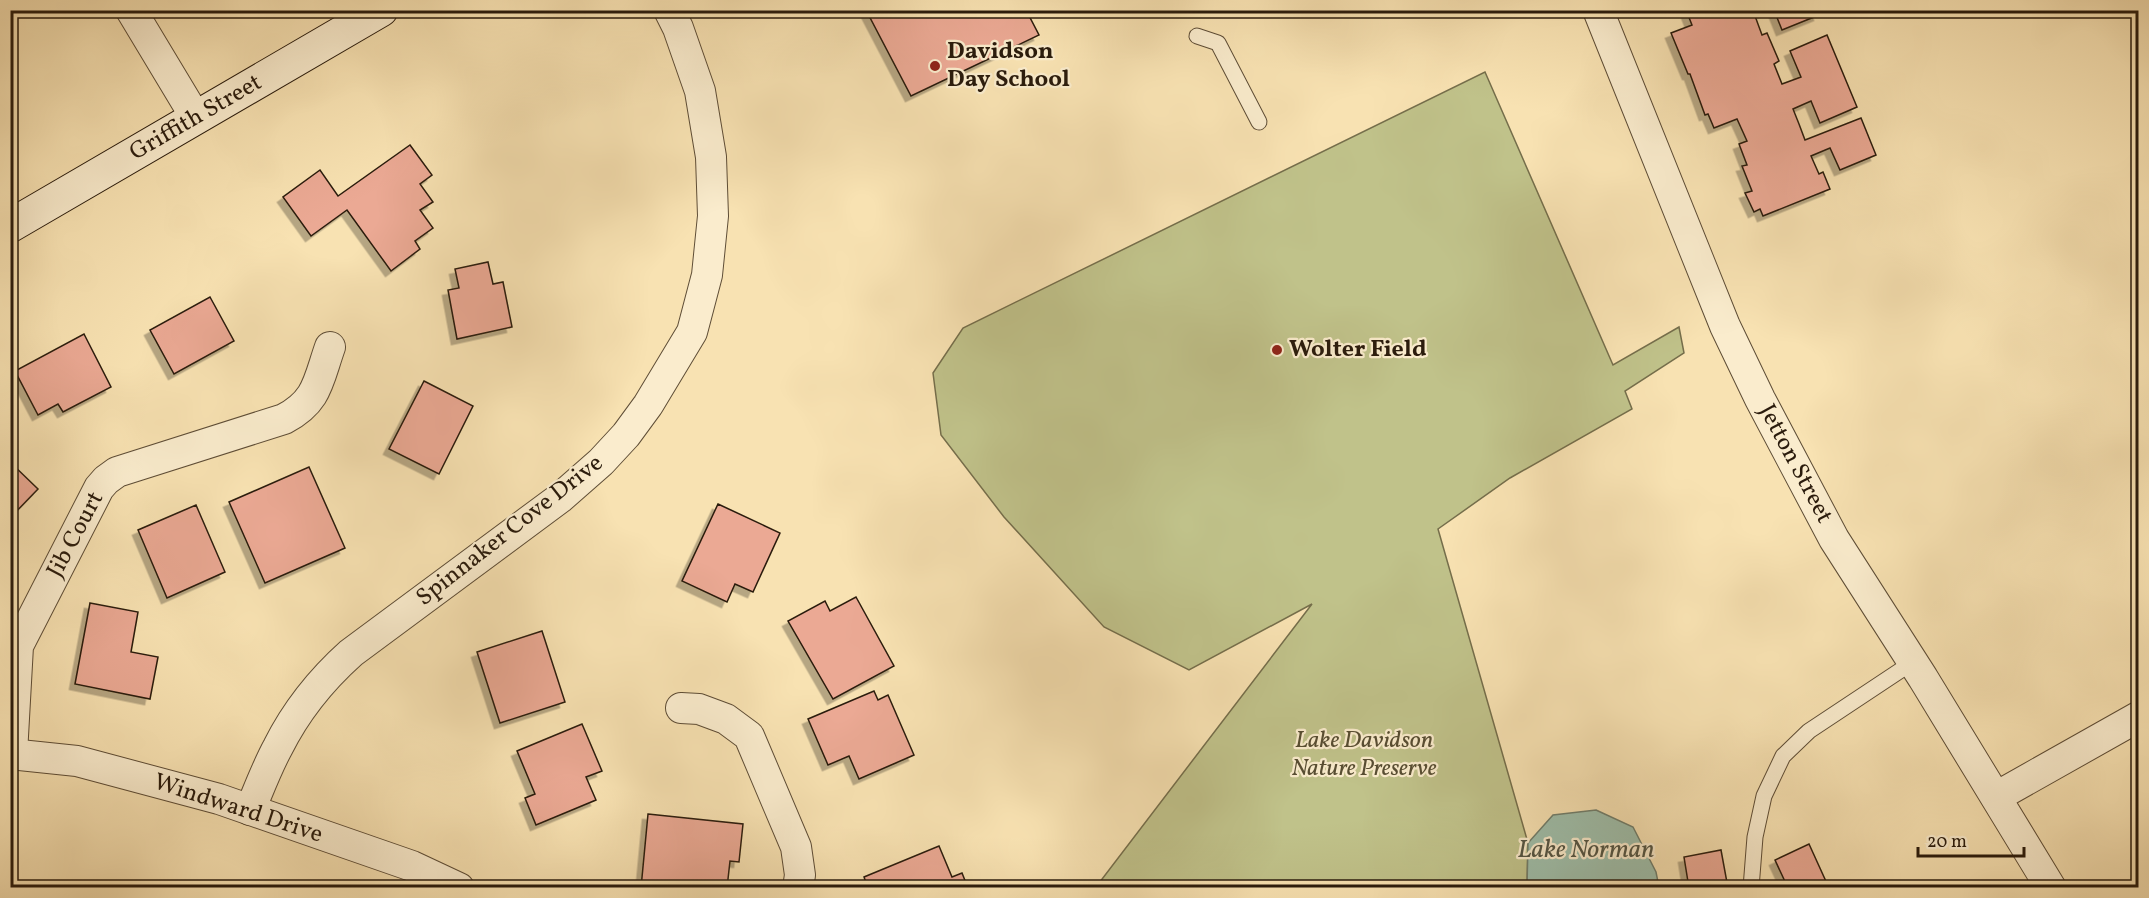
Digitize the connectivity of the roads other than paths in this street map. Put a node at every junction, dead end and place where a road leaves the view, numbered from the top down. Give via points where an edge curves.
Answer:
1 (131, 10) edge
2 (381, 10) edge
3 (669, 10) edge
4 (1598, 10) edge
5 (1197, 36) dead end
6 (196, 118) junction
7 (1259, 122) dead end
8 (10, 226) edge
9 (330, 347) dead end
10 (1913, 662) junction
11 (681, 708) dead end
12 (2139, 717) edge
13 (11, 754) edge
14 (1996, 797) junction
15 (250, 810) junction
16 (459, 888) edge
17 (798, 888) edge
18 (1751, 888) edge
19 (2051, 888) edge

1 - 6 street
2 - 6 main road, Griffith Street
3 - 15 street, Spinnaker Cove Drive via 700,91 711,157 713,216 708,263 692,332 648,405 602,462 334,668 307,700 278,746
4 - 10 street, Jetton Street via 1725,326 1760,399 1834,539
5 - 7 lane via 1218,43
6 - 8 main road, Griffith Street
9 - 13 street, Jib Court via 315,392 299,411 117,472 99,488 18,646
10 - 14 street, Jetton Street
10 - 18 lane via 1809,731 1783,756 1764,796 1755,837
11 - 17 street via 726,719 748,736 796,847
12 - 14 street
13 - 15 street, Windward Drive via 77,761
14 - 19 street, Jetton Street
15 - 16 street, Windward Drive via 411,866

